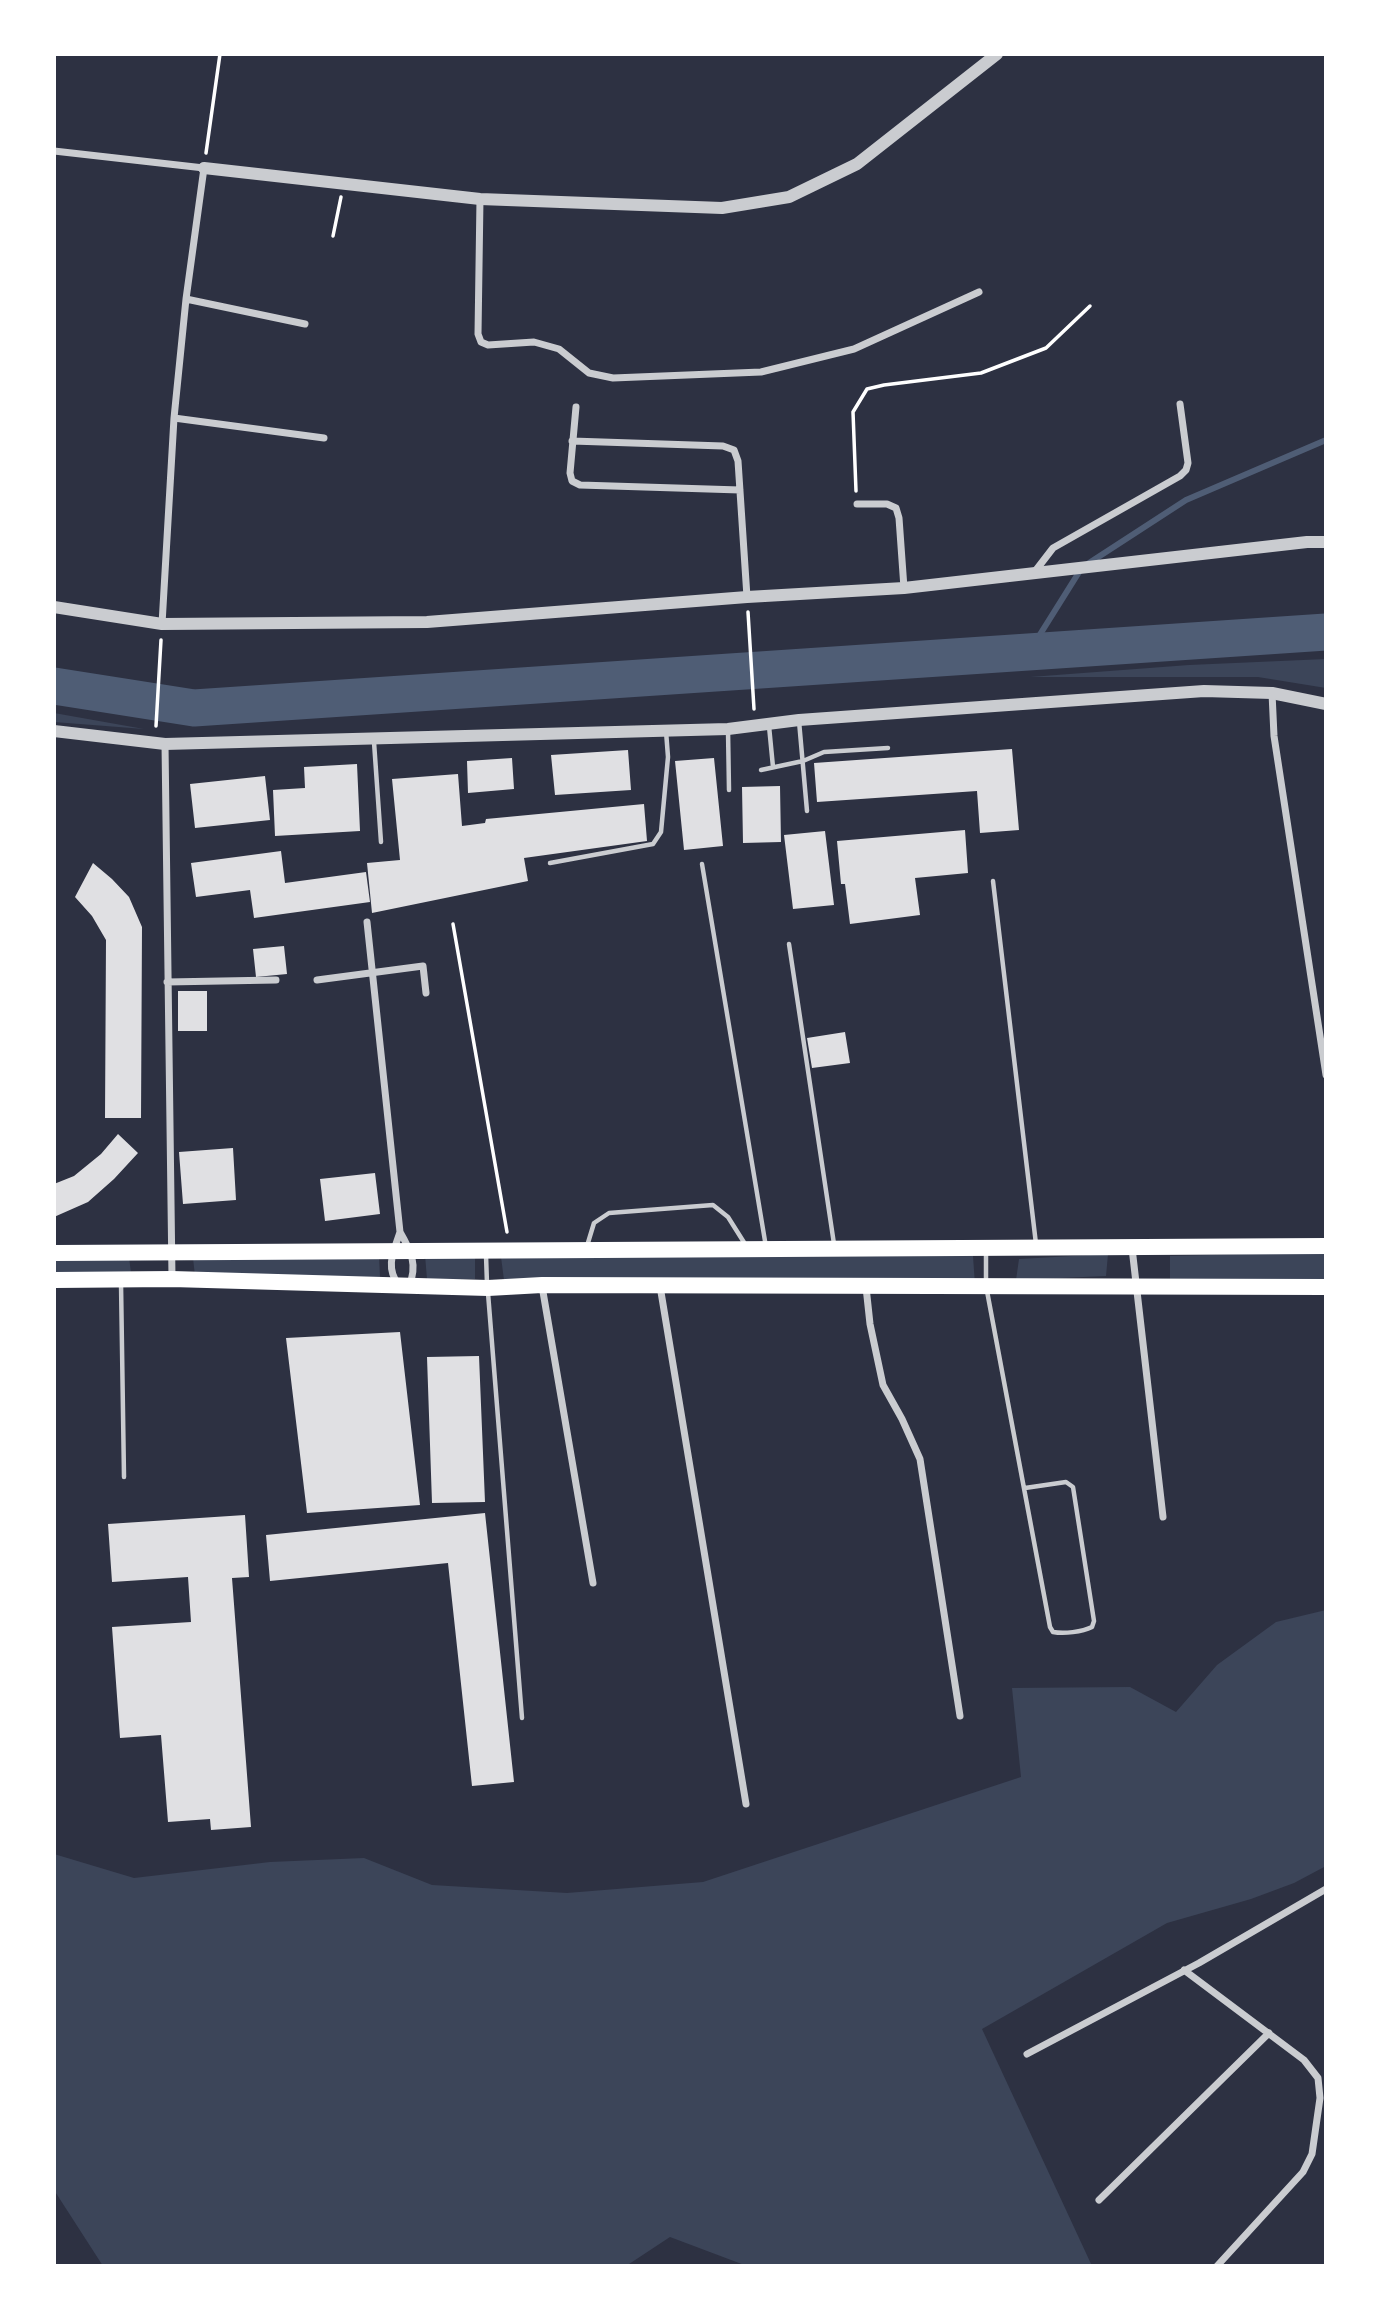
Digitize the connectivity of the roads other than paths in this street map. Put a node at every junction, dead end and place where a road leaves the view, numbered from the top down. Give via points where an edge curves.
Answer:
1 (997, 54) edge
2 (54, 151) edge
3 (204, 167) junction
4 (480, 200) junction
5 (979, 292) dead end
6 (186, 299) junction
7 (305, 324) dead end
8 (1180, 404) dead end
9 (576, 407) dead end
10 (174, 418) junction
11 (324, 438) dead end
12 (572, 441) junction
13 (740, 490) junction
14 (857, 504) road end
15 (1326, 542) edge
16 (1032, 574) junction
17 (904, 588) junction
18 (747, 597) junction
19 (54, 607) edge
20 (162, 628) junction
21 (1272, 693) junction
22 (1326, 704) edge
23 (799, 720) junction
24 (762, 722) junction
25 (728, 729) junction
26 (666, 730) junction
27 (54, 731) edge
28 (374, 738) junction
29 (165, 744) junction
30 (888, 748) dead end
31 (803, 761) junction
32 (773, 767) junction
33 (761, 770) dead end
34 (729, 790) dead end
35 (807, 811) dead end
36 (381, 842) dead end
37 (550, 863) dead end
38 (702, 864) dead end
39 (993, 881) dead end
40 (367, 922) dead end
41 (789, 944) dead end
42 (372, 974) junction
43 (317, 979) dead end
44 (276, 980) dead end
45 (167, 982) junction
46 (426, 993) dead end
47 (1326, 1075) edge
48 (401, 1233) junction
49 (1326, 1246) edge
50 (747, 1248) junction
51 (766, 1248) junction
52 (835, 1248) junction
53 (986, 1248) junction
54 (1037, 1248) junction
55 (1132, 1248) junction
56 (586, 1249) junction
57 (486, 1250) junction
58 (411, 1251) junction
59 (393, 1252) junction
60 (54, 1253) edge
61 (172, 1253) junction
62 (121, 1279) junction
63 (172, 1279) junction
64 (54, 1280) edge
65 (542, 1285) junction
66 (659, 1285) junction
67 (404, 1286) junction
68 (986, 1286) junction
69 (866, 1287) junction
70 (1136, 1287) junction
71 (1326, 1287) edge
72 (488, 1288) junction
73 (124, 1477) dead end
74 (1025, 1488) junction
75 (1163, 1517) dead end
76 (593, 1583) dead end
77 (960, 1716) dead end
78 (522, 1718) dead end
79 (746, 1804) dead end
80 (1326, 1889) edge
81 (1184, 1970) junction
82 (1269, 2034) junction
83 (1027, 2054) dead end
84 (1099, 2200) dead end
85 (1217, 2266) edge

1 - 4 street via 857,164 789,197 722,208
2 - 3 street
3 - 4 street
3 - 6 street
4 - 5 street via 481,342 547,345 589,373 613,378 761,372 855,349
6 - 7 street
6 - 10 street
8 - 16 street via 1186,470 1052,548
9 - 12 street
10 - 11 street
10 - 20 street
12 - 13 street via 723,446 734,450
12 - 13 street via 570,473 572,481 580,485
13 - 18 street
14 - 17 street via 896,508
15 - 16 street
16 - 17 street
17 - 18 street
18 - 20 street via 427,622
19 - 20 street
21 - 22 street
21 - 23 street via 1204,691
21 - 47 street via 1274,736
23 - 24 street
23 - 31 lane
24 - 25 street
24 - 32 lane
25 - 26 street
25 - 34 lane
26 - 28 street
26 - 37 lane via 661,832 653,844
27 - 29 street
28 - 29 street
28 - 36 lane
29 - 45 street
30 - 31 lane via 824,752
31 - 32 lane
31 - 35 lane
32 - 33 lane
38 - 51 lane
39 - 54 lane
40 - 42 street
41 - 52 lane
42 - 43 street
42 - 46 street via 422,966
42 - 48 street
44 - 45 street
45 - 61 street
48 - 58 street
48 - 59 street
49 - 55 main road
50 - 51 main road
50 - 56 main road
50 - 56 lane via 728,1217 713,1205 609,1213 594,1223
51 - 52 main road
52 - 53 main road
53 - 54 main road
53 - 68 lane
54 - 55 main road
55 - 70 street
56 - 57 main road
57 - 58 main road
57 - 72 lane
58 - 59 main road
58 - 67 street via 415,1268
59 - 61 main road
59 - 67 street via 391,1270
60 - 61 main road
61 - 63 street
62 - 63 main road
62 - 64 main road
62 - 73 lane
63 - 67 main road
65 - 66 main road
65 - 72 main road
65 - 76 street
66 - 69 main road
66 - 79 street
67 - 72 main road
68 - 69 main road
68 - 70 main road
68 - 74 lane
69 - 77 street via 883,1385 920,1459
70 - 71 main road
70 - 75 street
72 - 78 lane
74 - 74 lane via 1050,1627 1058,1633 1088,1630 1094,1621 1073,1487 1066,1482
80 - 81 street
81 - 82 street
81 - 83 street
82 - 84 street
82 - 85 street via 1304,2060 1318,2078 1320,2098 1312,2154 1303,2172

